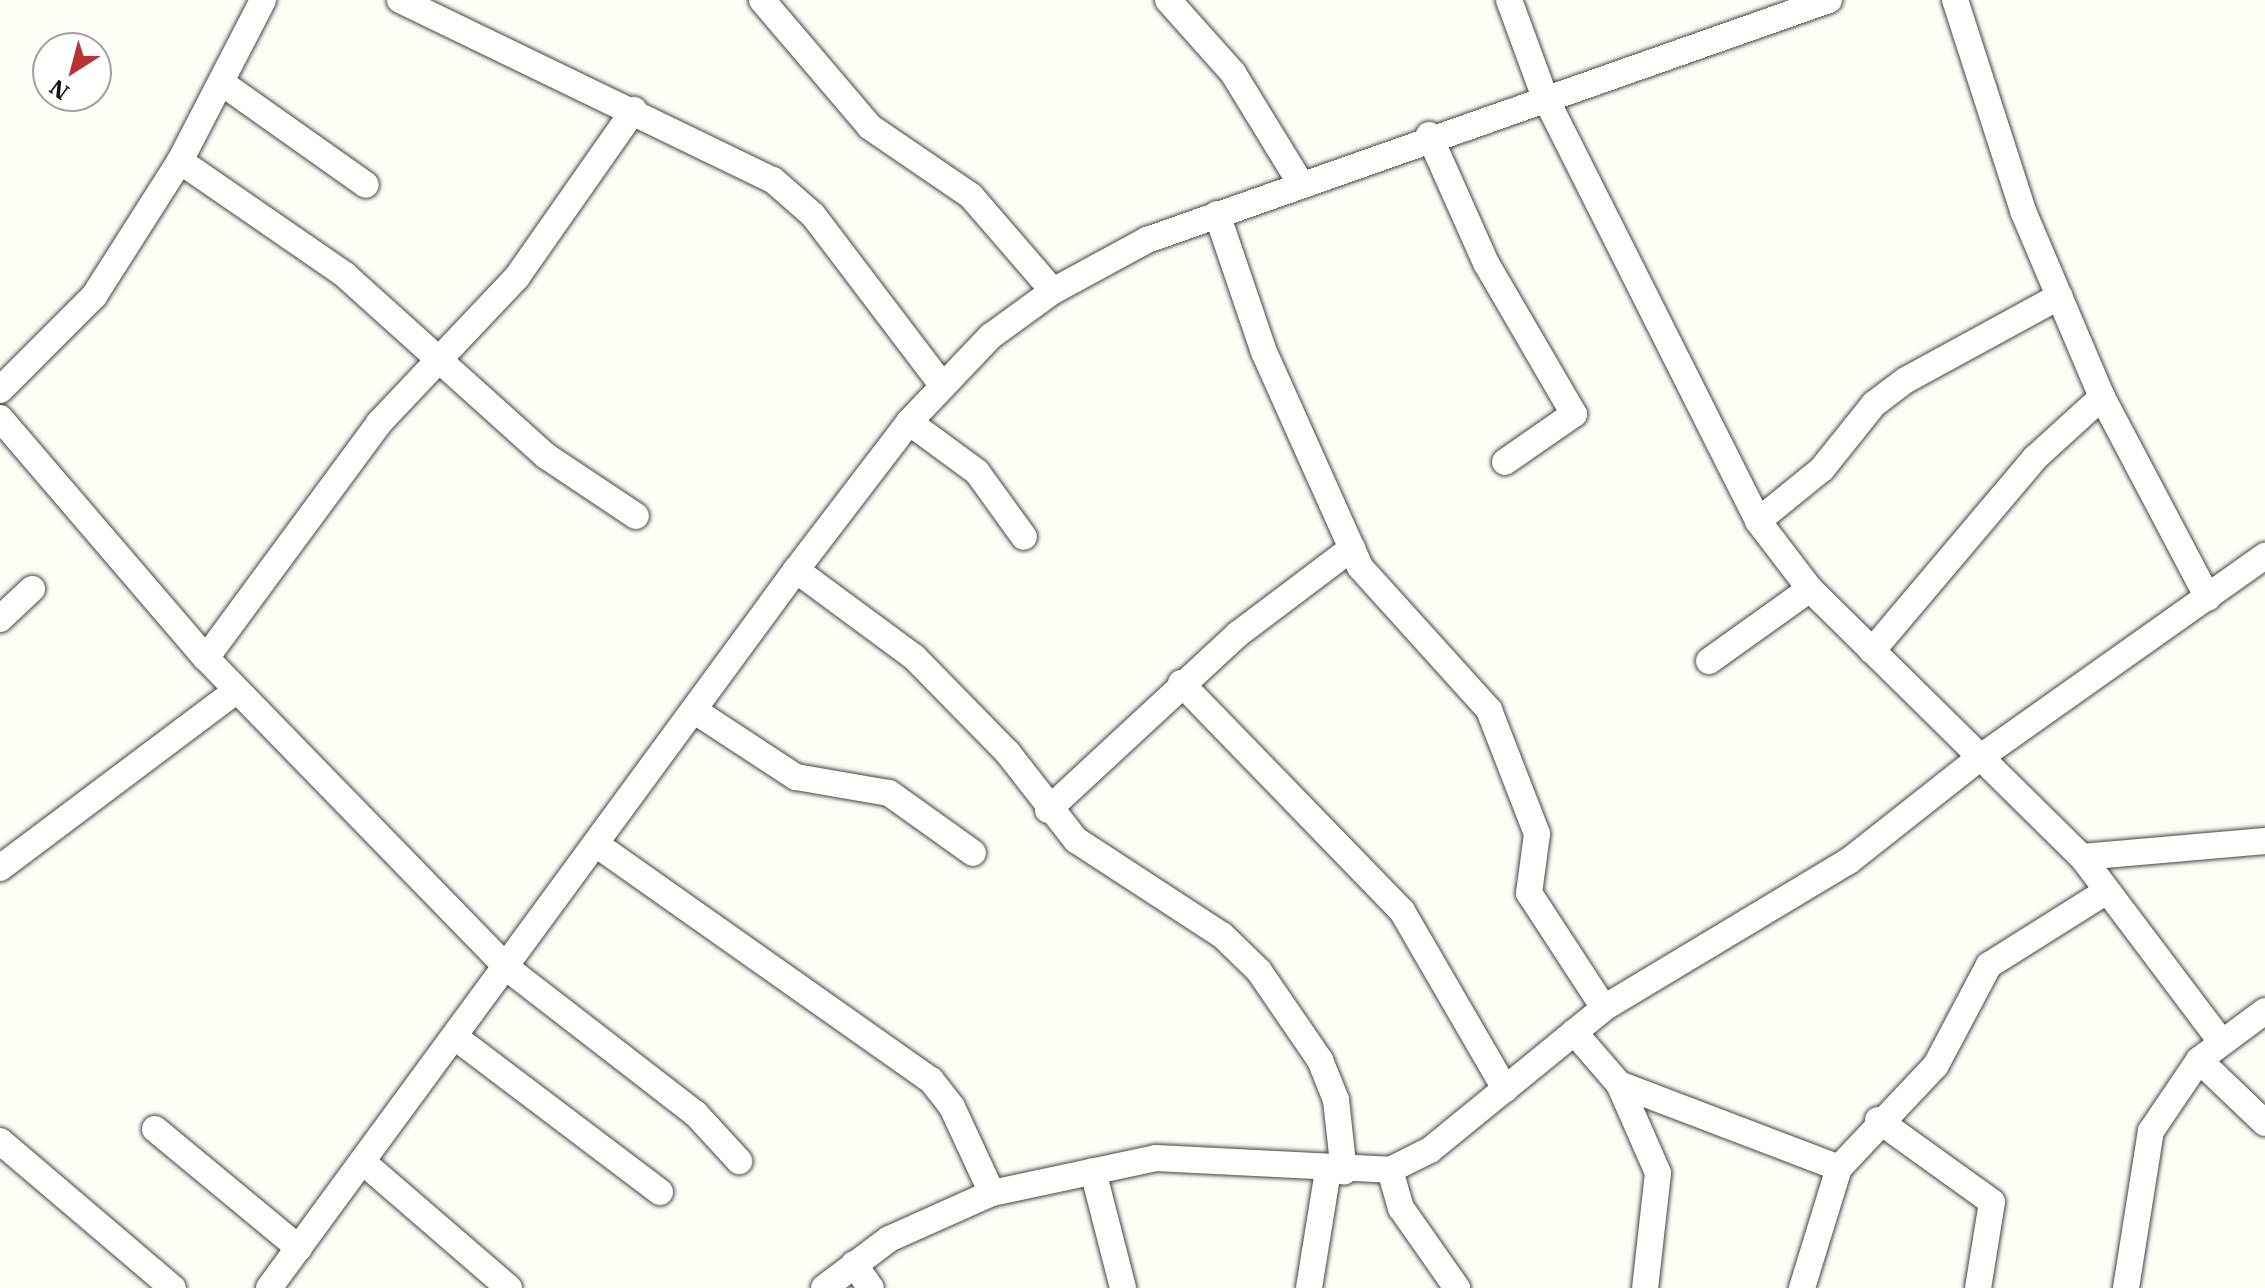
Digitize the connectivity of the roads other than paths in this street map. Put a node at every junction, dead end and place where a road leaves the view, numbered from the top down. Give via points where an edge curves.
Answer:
1 (263, 0) edge
2 (400, 0) edge
3 (762, 0) edge
4 (1168, 0) edge
5 (1509, 0) edge
6 (1829, 0) edge
7 (1955, 0) edge
8 (222, 83) junction
9 (1544, 95) junction
10 (634, 110) junction
11 (1429, 135) junction
12 (180, 161) junction
13 (1301, 184) junction
14 (366, 185) dead end
15 (1217, 214) junction
16 (1053, 291) junction
17 (2060, 296) junction
18 (444, 361) junction
19 (943, 386) junction
20 (0, 390) edge
21 (2102, 397) junction
22 (0, 418) edge
23 (909, 422) junction
24 (1505, 462) dead end
25 (636, 516) dead end
26 (1758, 521) junction
27 (1024, 537) dead end
28 (1352, 548) junction
29 (2265, 556) edge
30 (796, 570) junction
31 (32, 589) dead end
32 (1810, 589) junction
33 (2208, 598) junction
34 (0, 619) edge
35 (1872, 651) junction
36 (206, 658) junction
37 (1709, 661) dead end
38 (1181, 683) junction
39 (236, 691) junction
40 (695, 711) junction
41 (1978, 759) junction
42 (1048, 810) junction
43 (2265, 841) edge
44 (596, 844) junction
45 (973, 853) dead end
46 (2082, 857) junction
47 (0, 868) edge
48 (2104, 893) junction
49 (507, 968) junction
50 (1604, 1008) junction
51 (2265, 1011) edge
52 (1574, 1032) junction
53 (455, 1037) junction
54 (2220, 1040) junction
55 (2199, 1060) junction
56 (1619, 1084) junction
57 (1505, 1089) junction
58 (1878, 1120) junction
59 (2265, 1123) edge
60 (155, 1129) dead end
61 (0, 1141) edge
62 (739, 1161) dead end
63 (363, 1162) junction
64 (1839, 1168) junction
65 (1390, 1170) junction
66 (1093, 1171) junction
67 (1336, 1171) junction
68 (660, 1192) dead end
69 (992, 1193) junction
70 (299, 1248) junction
71 (854, 1264) junction
72 (173, 1288) edge
73 (269, 1288) edge
74 (509, 1288) edge
75 (824, 1288) edge
76 (871, 1288) edge
77 (1123, 1288) edge
78 (1309, 1288) edge
79 (1457, 1288) edge
80 (1645, 1288) edge
81 (1802, 1288) edge
82 (1978, 1288) edge
83 (2126, 1288) edge

1 - 8 street
2 - 10 street
3 - 16 street via 870,127 965,190
4 - 13 street via 1233,73
5 - 9 street
6 - 9 street
7 - 17 street via 2023,211
8 - 12 street
8 - 14 street
9 - 11 street
9 - 26 street
10 - 18 street via 517,277
10 - 19 street via 773,180 813,215
11 - 13 street
11 - 24 street via 1486,263 1574,414
12 - 18 street via 345,275
12 - 20 street via 94,296
13 - 15 street
15 - 16 street via 1147,240
15 - 28 street via 1264,352
16 - 19 street via 991,336
17 - 21 street
17 - 26 street via 1906,380 1874,404 1822,469
18 - 25 street via 546,456
18 - 36 street via 379,423
19 - 23 street
21 - 33 street
21 - 35 street via 2035,458
22 - 36 street
23 - 27 street via 977,472
23 - 30 street
26 - 32 street
28 - 38 street
28 - 50 street via 1377,592 1489,710 1537,834 1529,893
29 - 33 street
30 - 40 street
30 - 42 street via 914,657 1008,753
31 - 34 street
32 - 35 street
32 - 37 street
33 - 41 street
35 - 41 street
36 - 39 street
38 - 42 street
38 - 57 street via 1402,911
39 - 47 street
39 - 49 street
40 - 44 street
40 - 45 street via 796,777 889,793
41 - 46 street
41 - 50 street via 1849,861
42 - 67 street via 1099,859 1222,935 1259,971 1320,1060 1336,1100
43 - 46 street
44 - 49 street
44 - 69 street via 931,1080 952,1107
46 - 48 street
48 - 54 street via 2153,946
48 - 58 street via 1997,957 1936,1065
49 - 53 street
49 - 62 street via 696,1114
50 - 52 street
51 - 54 street
52 - 56 street
52 - 57 street
53 - 63 street
53 - 68 street
54 - 55 street
55 - 59 street
55 - 83 street via 2151,1131
56 - 64 street
56 - 80 street via 1661,1194
57 - 65 street via 1430,1150
58 - 64 street
58 - 82 street via 1992,1202
60 - 70 street
61 - 72 street
63 - 70 street
63 - 74 street
64 - 81 street
65 - 67 street
65 - 79 street via 1401,1208
66 - 67 street via 1156,1158
66 - 69 street
66 - 77 street
67 - 78 street
69 - 71 street via 889,1239
70 - 73 street
71 - 75 street
71 - 76 street

